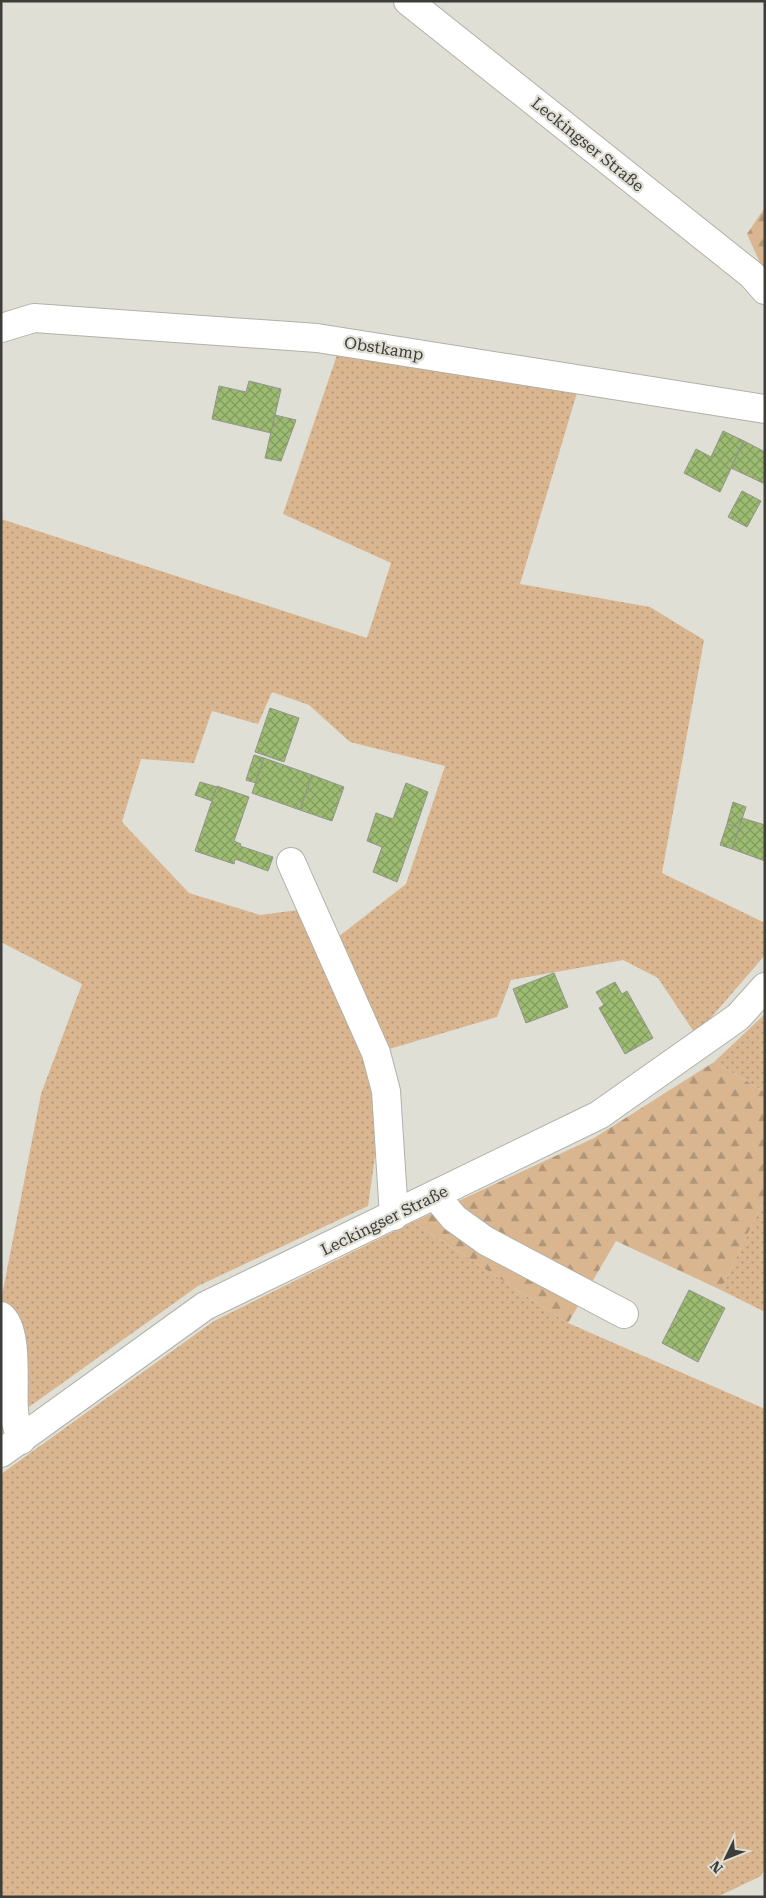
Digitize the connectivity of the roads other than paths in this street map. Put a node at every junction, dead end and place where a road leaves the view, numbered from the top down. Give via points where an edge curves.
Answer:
1 (408, 1) edge
2 (765, 290) edge
3 (1, 328) edge
4 (765, 408) edge
5 (291, 862) dead end
6 (765, 987) edge
7 (435, 1195) junction
8 (394, 1216) junction
9 (624, 1314) dead end
10 (1, 1316) edge
11 (11, 1446) edge

1 - 2 street, Leckingser Straße via 752,275
3 - 4 street, Obstkamp via 34,318 317,338
5 - 8 street via 376,1053 386,1091
6 - 7 street, Leckingser Straße via 738,1017 599,1115
7 - 8 street, Leckingser Straße
7 - 9 street via 454,1218 486,1241
8 - 11 street, Leckingser Straße via 204,1306
10 - 11 street via 5,1319 12,1344 14,1412

